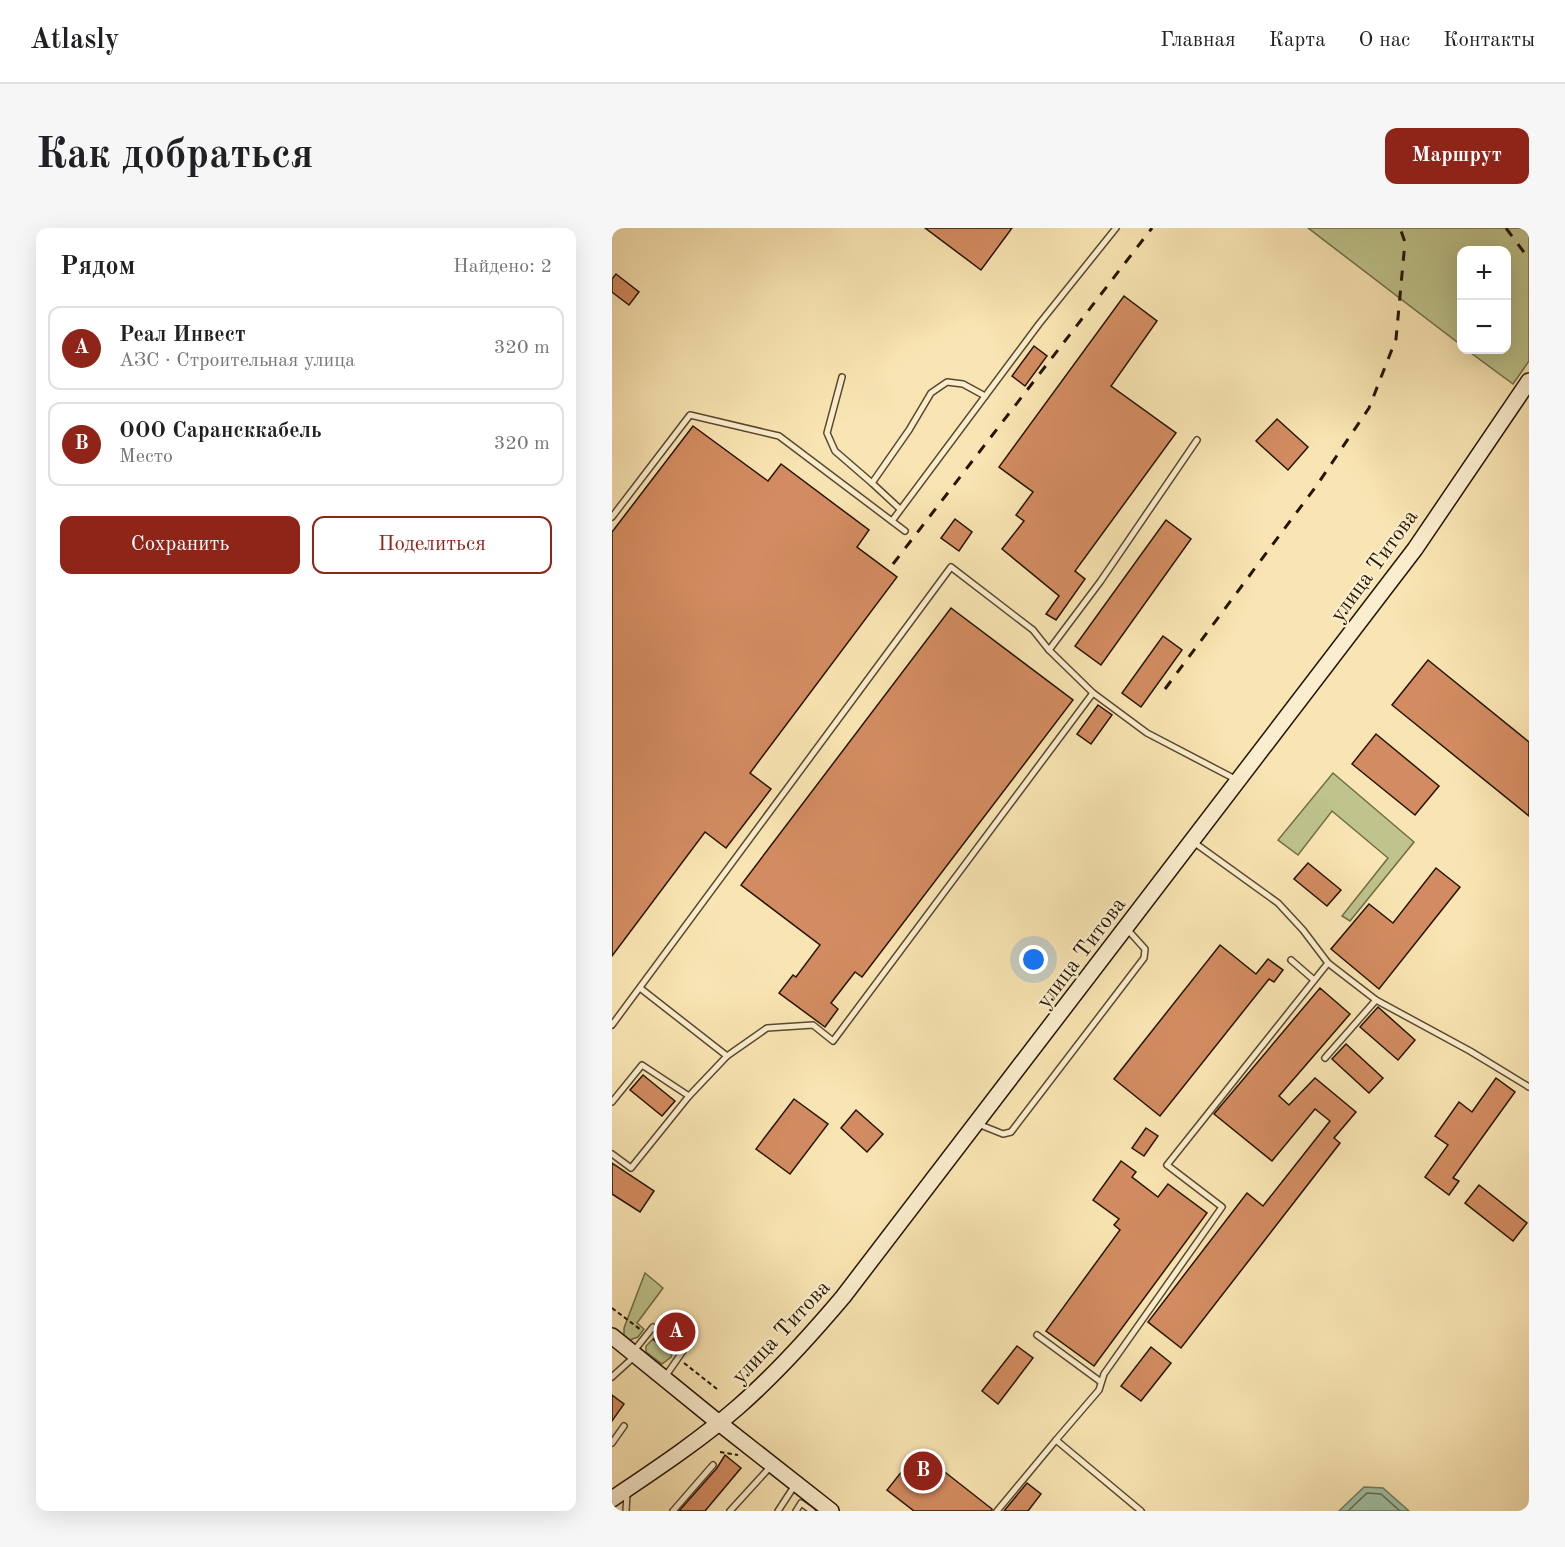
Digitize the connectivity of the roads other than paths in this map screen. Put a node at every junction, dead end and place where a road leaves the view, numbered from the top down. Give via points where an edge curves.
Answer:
1 (1116, 228) edge
2 (842, 377) dead end
3 (1528, 382) edge
4 (985, 396) junction
5 (1197, 440) dead end
6 (872, 483) junction
7 (900, 509) junction
8 (612, 517) edge
9 (892, 521) junction
10 (905, 531) dead end
11 (1049, 650) junction
12 (1094, 693) junction
13 (1239, 781) junction
14 (1192, 841) junction
15 (1126, 929) junction
16 (1291, 960) dead end
17 (1328, 963) junction
18 (1314, 980) junction
19 (640, 988) junction
20 (1376, 1000) junction
21 (612, 1025) edge
22 (727, 1056) junction
23 (1325, 1058) dead end
24 (1529, 1087) edge
25 (689, 1096) junction
26 (612, 1102) edge
27 (977, 1123) junction
28 (612, 1154) edge
29 (1037, 1335) dead end
30 (612, 1336) edge
31 (634, 1354) junction
32 (612, 1377) edge
33 (664, 1378) junction
34 (1101, 1382) junction
35 (718, 1423) junction
36 (624, 1426) dead end
37 (1056, 1440) junction
38 (612, 1443) edge
39 (713, 1465) dead end
40 (772, 1465) junction
41 (795, 1483) junction
42 (627, 1489) junction
43 (612, 1499) edge
44 (626, 1511) edge
45 (673, 1511) edge
46 (730, 1511) edge
47 (778, 1511) edge
48 (796, 1511) edge
49 (812, 1511) edge
50 (831, 1511) edge
51 (997, 1511) edge
52 (1141, 1511) edge

1 - 4 lane
2 - 6 lane via 827,433 835,451
3 - 13 main road, улица Титова via 1415,549
4 - 6 lane via 963,384 948,382 931,393
4 - 7 lane
5 - 11 lane
6 - 7 lane
7 - 9 lane
8 - 9 lane via 690,415 778,436
9 - 10 lane
11 - 12 lane
11 - 19 lane via 1033,630 951,567
12 - 13 lane via 1147,733
12 - 22 lane via 833,1041 813,1025 767,1028
13 - 14 main road, улица Титова
14 - 15 main road, улица Титова
14 - 17 lane via 1278,903
15 - 27 main road, улица Титова
15 - 27 lane via 1145,950 1144,958 1011,1132 1003,1134
16 - 18 lane
17 - 18 lane
17 - 20 lane
18 - 34 lane via 1167,1165 1222,1207
19 - 21 lane
19 - 22 lane
20 - 23 lane
20 - 24 lane
22 - 25 lane
25 - 26 lane via 642,1065
25 - 28 lane via 631,1168
27 - 35 main road, улица Титова via 816,1330
29 - 34 lane
30 - 31 main road
31 - 32 lane
31 - 33 main road
31 - 33 lane via 653,1327 683,1351
33 - 35 main road
34 - 37 lane
35 - 40 main road
35 - 42 main road, улица Титова
36 - 38 lane
37 - 51 lane
37 - 52 lane
39 - 45 lane
40 - 41 main road
40 - 46 lane
41 - 47 lane
41 - 50 main road
42 - 43 main road, улица Титова
42 - 44 lane
48 - 49 lane via 801,1503

